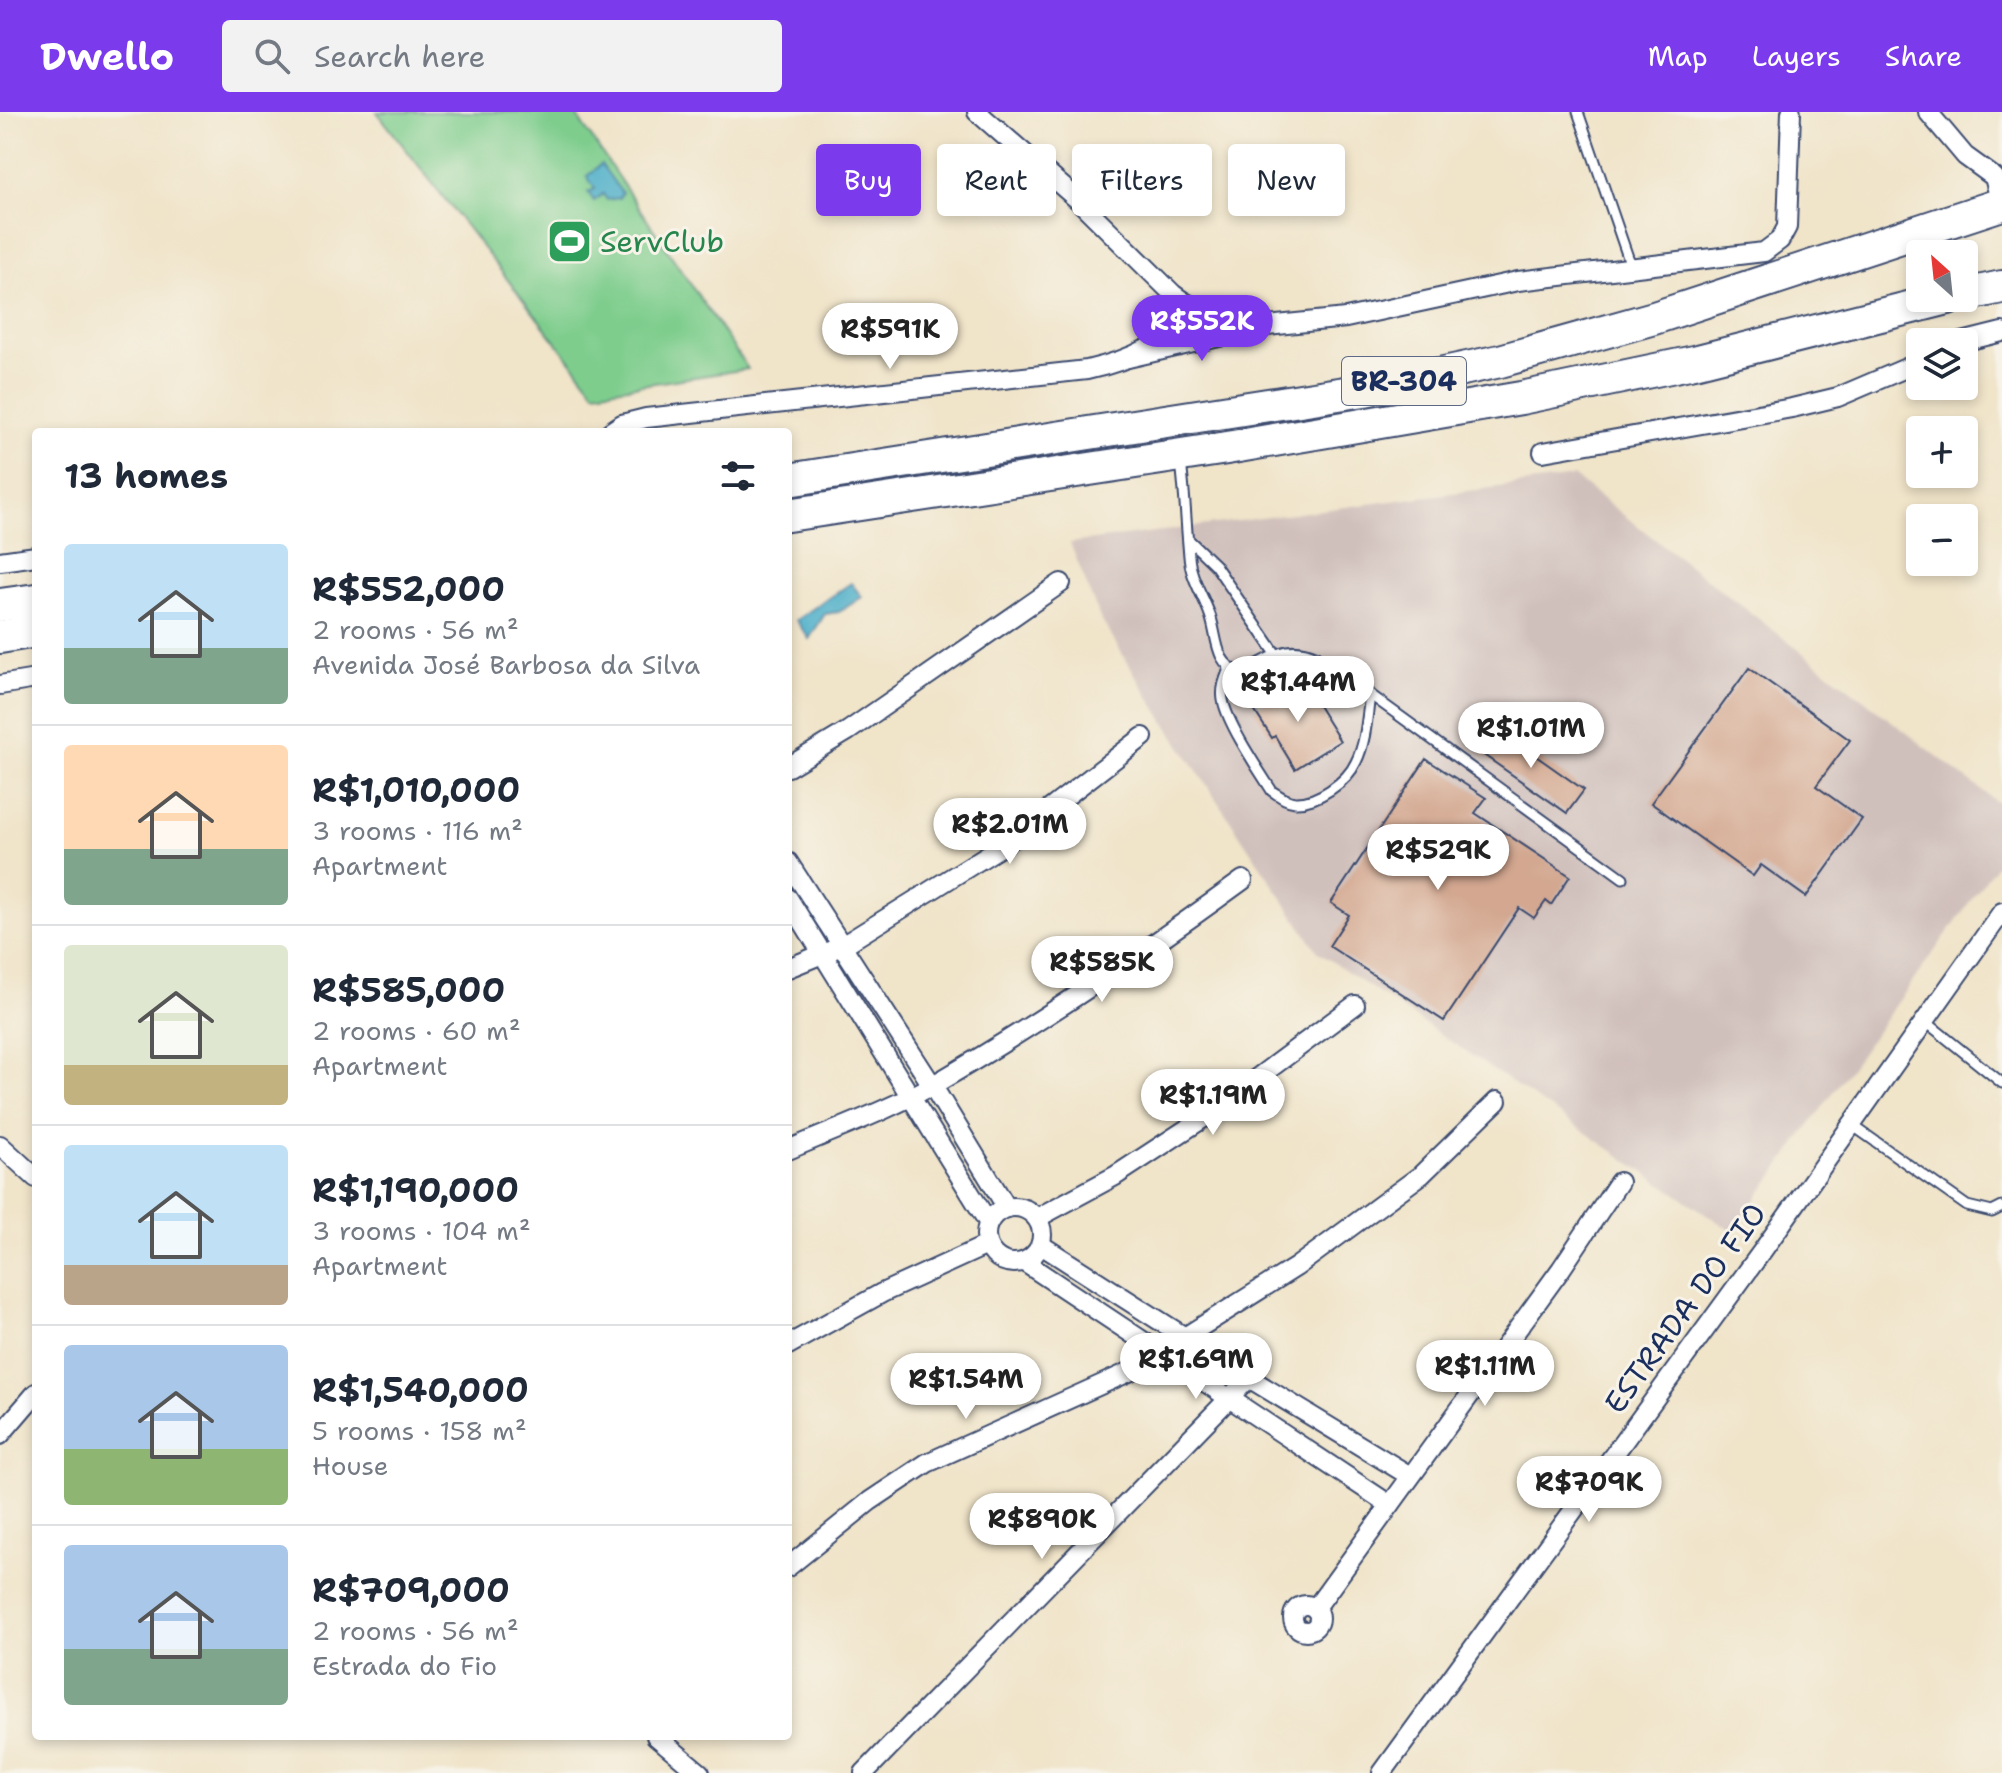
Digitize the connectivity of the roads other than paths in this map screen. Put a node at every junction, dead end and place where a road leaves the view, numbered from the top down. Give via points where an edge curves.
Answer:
1 (977, 112) edge
2 (1578, 112) edge
3 (1791, 112) edge
4 (1928, 112) edge
5 (2000, 190) edge
6 (1776, 246) junction
7 (1631, 266) junction
8 (1786, 277) junction
9 (2002, 287) edge
10 (1978, 292) edge
11 (1189, 306) junction
12 (1906, 309) edge
13 (1267, 326) junction
14 (2002, 332) edge
15 (1978, 338) edge
16 (1128, 358) junction
17 (1906, 368) edge
18 (616, 428) edge
19 (1543, 452) dead end
20 (1181, 455) junction
21 (792, 479) edge
22 (792, 514) edge
23 (1189, 540) junction
24 (32, 557) edge
25 (0, 561) edge
26 (1061, 583) dead end
27 (32, 601) edge
28 (0, 605) edge
29 (32, 632) edge
30 (0, 637) edge
31 (1276, 654) junction
32 (1229, 669) junction
33 (32, 680) edge
34 (0, 685) edge
35 (1370, 694) junction
36 (1143, 737) dead end
37 (792, 765) edge
38 (792, 868) edge
39 (1623, 878) dead end
40 (1243, 880) dead end
41 (792, 904) edge
42 (2002, 912) edge
43 (842, 946) junction
44 (823, 953) junction
45 (792, 966) edge
46 (1355, 1005) dead end
47 (1925, 1021) junction
48 (2002, 1083) edge
49 (932, 1085) junction
50 (910, 1096) junction
51 (1497, 1101) dead end
52 (1852, 1125) junction
53 (0, 1145) edge
54 (792, 1148) edge
55 (32, 1174) edge
56 (1619, 1182) dead end
57 (2002, 1207) edge
58 (1007, 1208) junction
59 (1037, 1218) junction
60 (988, 1222) junction
61 (987, 1245) junction
62 (1041, 1245) junction
63 (1024, 1262) junction
64 (1186, 1337) junction
65 (792, 1343) edge
66 (1161, 1353) junction
67 (1249, 1378) junction
68 (32, 1398) edge
69 (1231, 1398) junction
70 (0, 1435) edge
71 (1410, 1476) junction
72 (1390, 1505) junction
73 (792, 1564) edge
74 (1315, 1609) dead end
75 (661, 1740) edge
76 (700, 1773) edge
77 (864, 1773) edge
78 (1382, 1773) edge

1 - 11 street
2 - 7 lane
3 - 6 street via 1787,227
4 - 5 street
5 - 8 highway, BR-304
6 - 7 street via 1764,252
6 - 8 street
7 - 13 street via 1518,281 1346,318
8 - 21 highway, BR-304 via 1500,361 1364,390
9 - 10 highway
11 - 13 street via 1231,322
11 - 16 street via 1161,340
12 - 20 highway, BR-304 via 1521,398
13 - 16 street
14 - 15 street
16 - 18 street via 1057,375 646,418
17 - 19 street via 1808,404
20 - 22 highway, BR-304
20 - 23 lane
23 - 31 lane via 1215,565
23 - 32 lane via 1193,575
24 - 25 street
26 - 37 street
27 - 28 highway
29 - 30 highway
31 - 32 lane via 1240,672
31 - 35 lane via 1307,652
32 - 35 lane via 1222,684 1228,715 1272,791 1297,802 1330,790 1355,765
33 - 34 street
35 - 39 lane
36 - 43 street via 1002,846
38 - 43 street
40 - 49 street via 1084,991
41 - 44 street
42 - 47 street, ESTRADA DO FIO
43 - 44 street
43 - 49 street
44 - 45 street
44 - 50 street
46 - 59 street via 1202,1119 1115,1176
47 - 48 lane
47 - 52 street, ESTRADA DO FIO
49 - 50 street
49 - 58 street
50 - 54 street
50 - 60 street
51 - 64 street via 1421,1175 1354,1226
52 - 57 lane via 1967,1206 1992,1212
52 - 78 street, ESTRADA DO FIO
53 - 55 street
56 - 71 street
58 - 59 street via 1020,1207
58 - 60 street
59 - 62 street
60 - 61 street
61 - 63 street via 1002,1261
61 - 65 street via 882,1293
62 - 63 street
62 - 64 street
63 - 66 street
64 - 66 street
64 - 67 street
66 - 69 street
66 - 73 street via 1082,1395 927,1463
67 - 69 street
67 - 71 street
68 - 70 street
69 - 72 street
69 - 77 street
71 - 72 street
72 - 74 street
75 - 76 street

